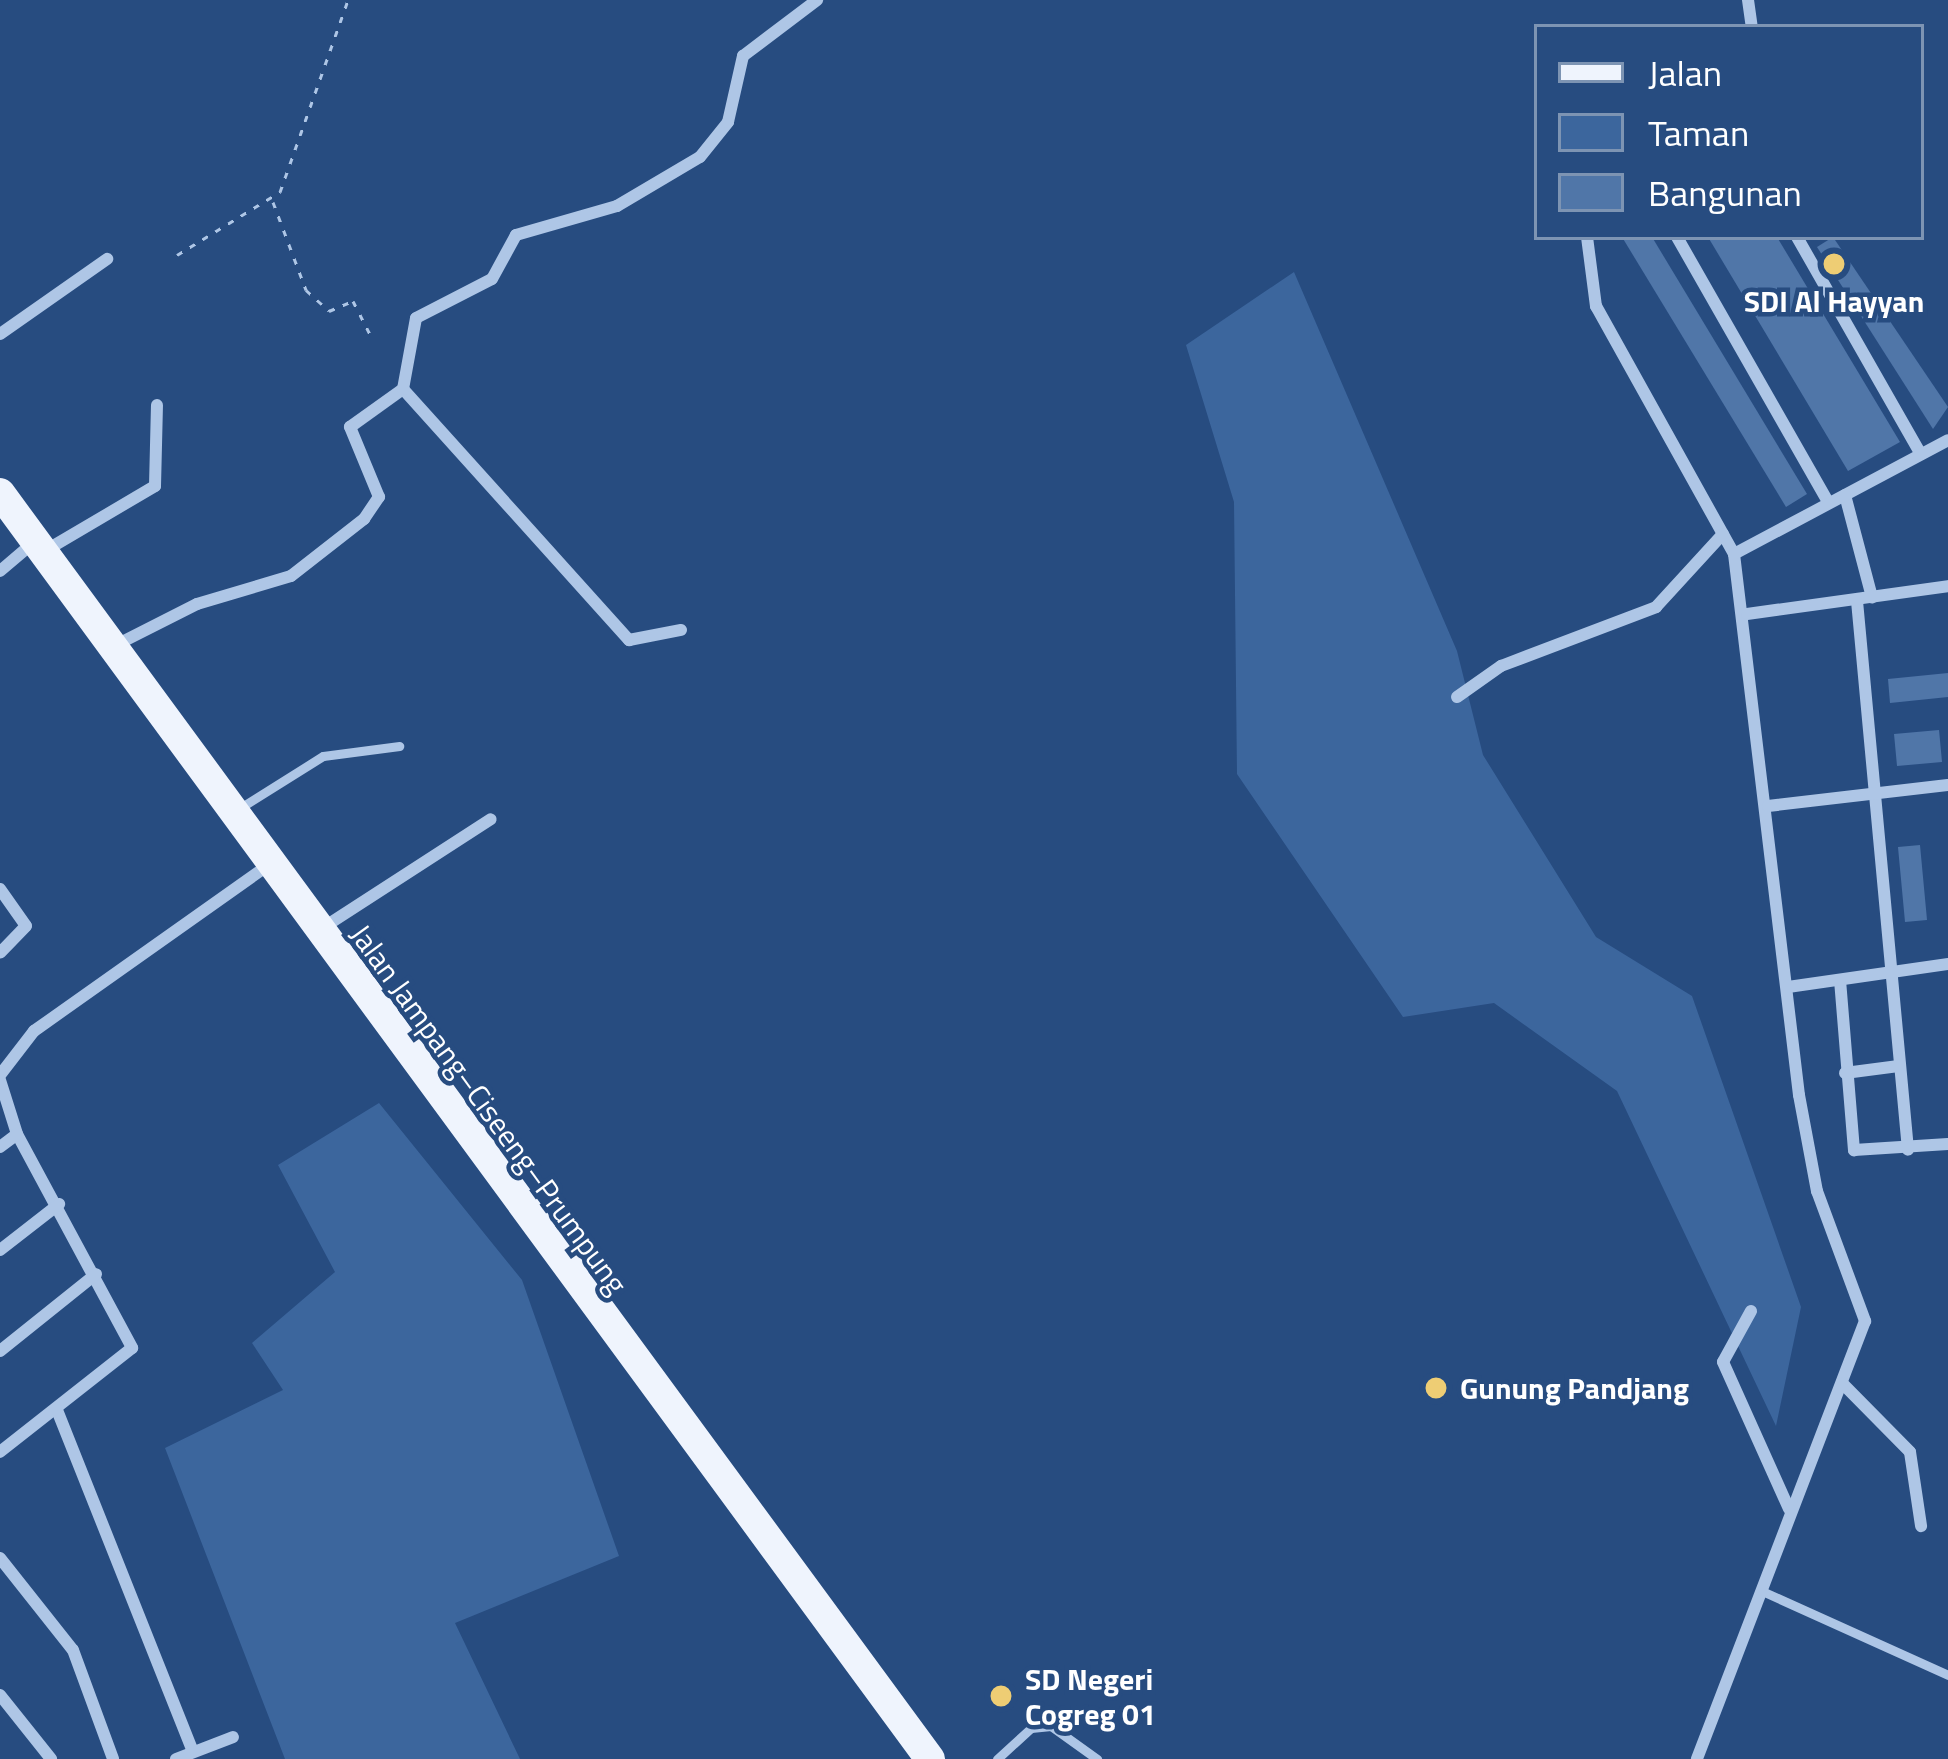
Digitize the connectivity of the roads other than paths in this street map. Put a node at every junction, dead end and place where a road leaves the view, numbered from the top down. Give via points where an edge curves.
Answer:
1 (817, 0) edge
2 (1587, 240) edge
3 (1679, 240) edge
4 (1799, 240) edge
5 (107, 259) dead end
6 (0, 334) edge
7 (403, 389) junction
8 (157, 405) dead end
9 (1948, 440) edge
10 (1922, 454) junction
11 (0, 493) edge
12 (1845, 495) junction
13 (1828, 502) junction
14 (1723, 534) junction
15 (38, 547) junction
16 (1734, 554) junction
17 (0, 571) edge
18 (1948, 586) edge
19 (1865, 599) junction
20 (1747, 614) junction
21 (681, 630) dead end
22 (108, 649) junction
23 (1456, 697) dead end
24 (398, 746) dead end
25 (1948, 785) edge
26 (1874, 794) junction
27 (1768, 806) junction
28 (228, 816) junction
29 (491, 818) dead end
30 (266, 867) junction
31 (0, 889) edge
32 (316, 935) junction
33 (0, 953) edge
34 (1948, 964) edge
35 (1892, 972) junction
36 (1840, 980) junction
37 (1788, 987) junction
38 (1899, 1066) junction
39 (1845, 1072) junction
40 (0, 1077) edge
41 (17, 1133) junction
42 (1948, 1144) edge
43 (0, 1147) edge
44 (1908, 1150) junction
45 (59, 1204) junction
46 (0, 1250) edge
47 (96, 1274) junction
48 (1751, 1311) dead end
49 (0, 1351) edge
50 (1843, 1382) junction
51 (57, 1410) junction
52 (0, 1453) edge
53 (1790, 1509) junction
54 (1921, 1526) dead end
55 (0, 1558) edge
56 (1762, 1591) junction
57 (1948, 1675) edge
58 (0, 1695) edge
59 (233, 1737) dead end
60 (198, 1753) edge
61 (51, 1759) edge
62 (113, 1759) edge
63 (176, 1759) edge
64 (931, 1759) edge
65 (997, 1759) edge
66 (1097, 1759) edge
67 (1697, 1759) edge

1 - 7 street via 743,56 728,122 700,157 617,206 516,235 491,279 423,311
2 - 14 street via 1588,288
3 - 13 street
4 - 10 street
5 - 6 street
7 - 21 street via 629,640
7 - 22 street via 350,427 379,497 364,519 292,576 197,604
8 - 15 street via 155,487
9 - 10 street
10 - 12 street
11 - 15 main road, Jalan Jampang–Ciseeng–Prumpung
12 - 13 street
12 - 19 street
13 - 16 street
14 - 16 street
14 - 23 street via 1657,607 1501,666
15 - 17 street
15 - 22 main road, Jalan Jampang–Ciseeng–Prumpung
16 - 20 street
18 - 19 street
19 - 20 street
19 - 26 street
20 - 27 street
22 - 28 main road, Jalan Jampang–Ciseeng–Prumpung
24 - 28 lane via 323,756
25 - 26 street
26 - 27 street
26 - 35 street
27 - 37 street
28 - 30 main road, Jalan Jampang–Ciseeng–Prumpung
29 - 32 street
30 - 32 main road, Jalan Jampang–Ciseeng–Prumpung
30 - 40 street via 34,1030
31 - 33 street via 26,926
32 - 64 main road, Jalan Jampang–Ciseeng–Prumpung
34 - 35 street
35 - 36 street
35 - 38 street
36 - 37 street
36 - 39 street
37 - 50 street via 1817,1191 1862,1301
38 - 39 street
38 - 44 street
39 - 44 street via 1854,1150
40 - 41 street
41 - 43 street
41 - 45 street
42 - 44 street
45 - 46 street
45 - 47 street
47 - 49 street
47 - 51 street via 133,1348
48 - 53 street via 1723,1362
50 - 53 street
50 - 54 street via 1910,1452
51 - 52 street
51 - 60 street
53 - 56 street
55 - 62 street via 73,1650
56 - 57 lane
56 - 67 street
58 - 61 street
59 - 60 street
60 - 63 street
65 - 66 lane via 1031,1728 1051,1726

